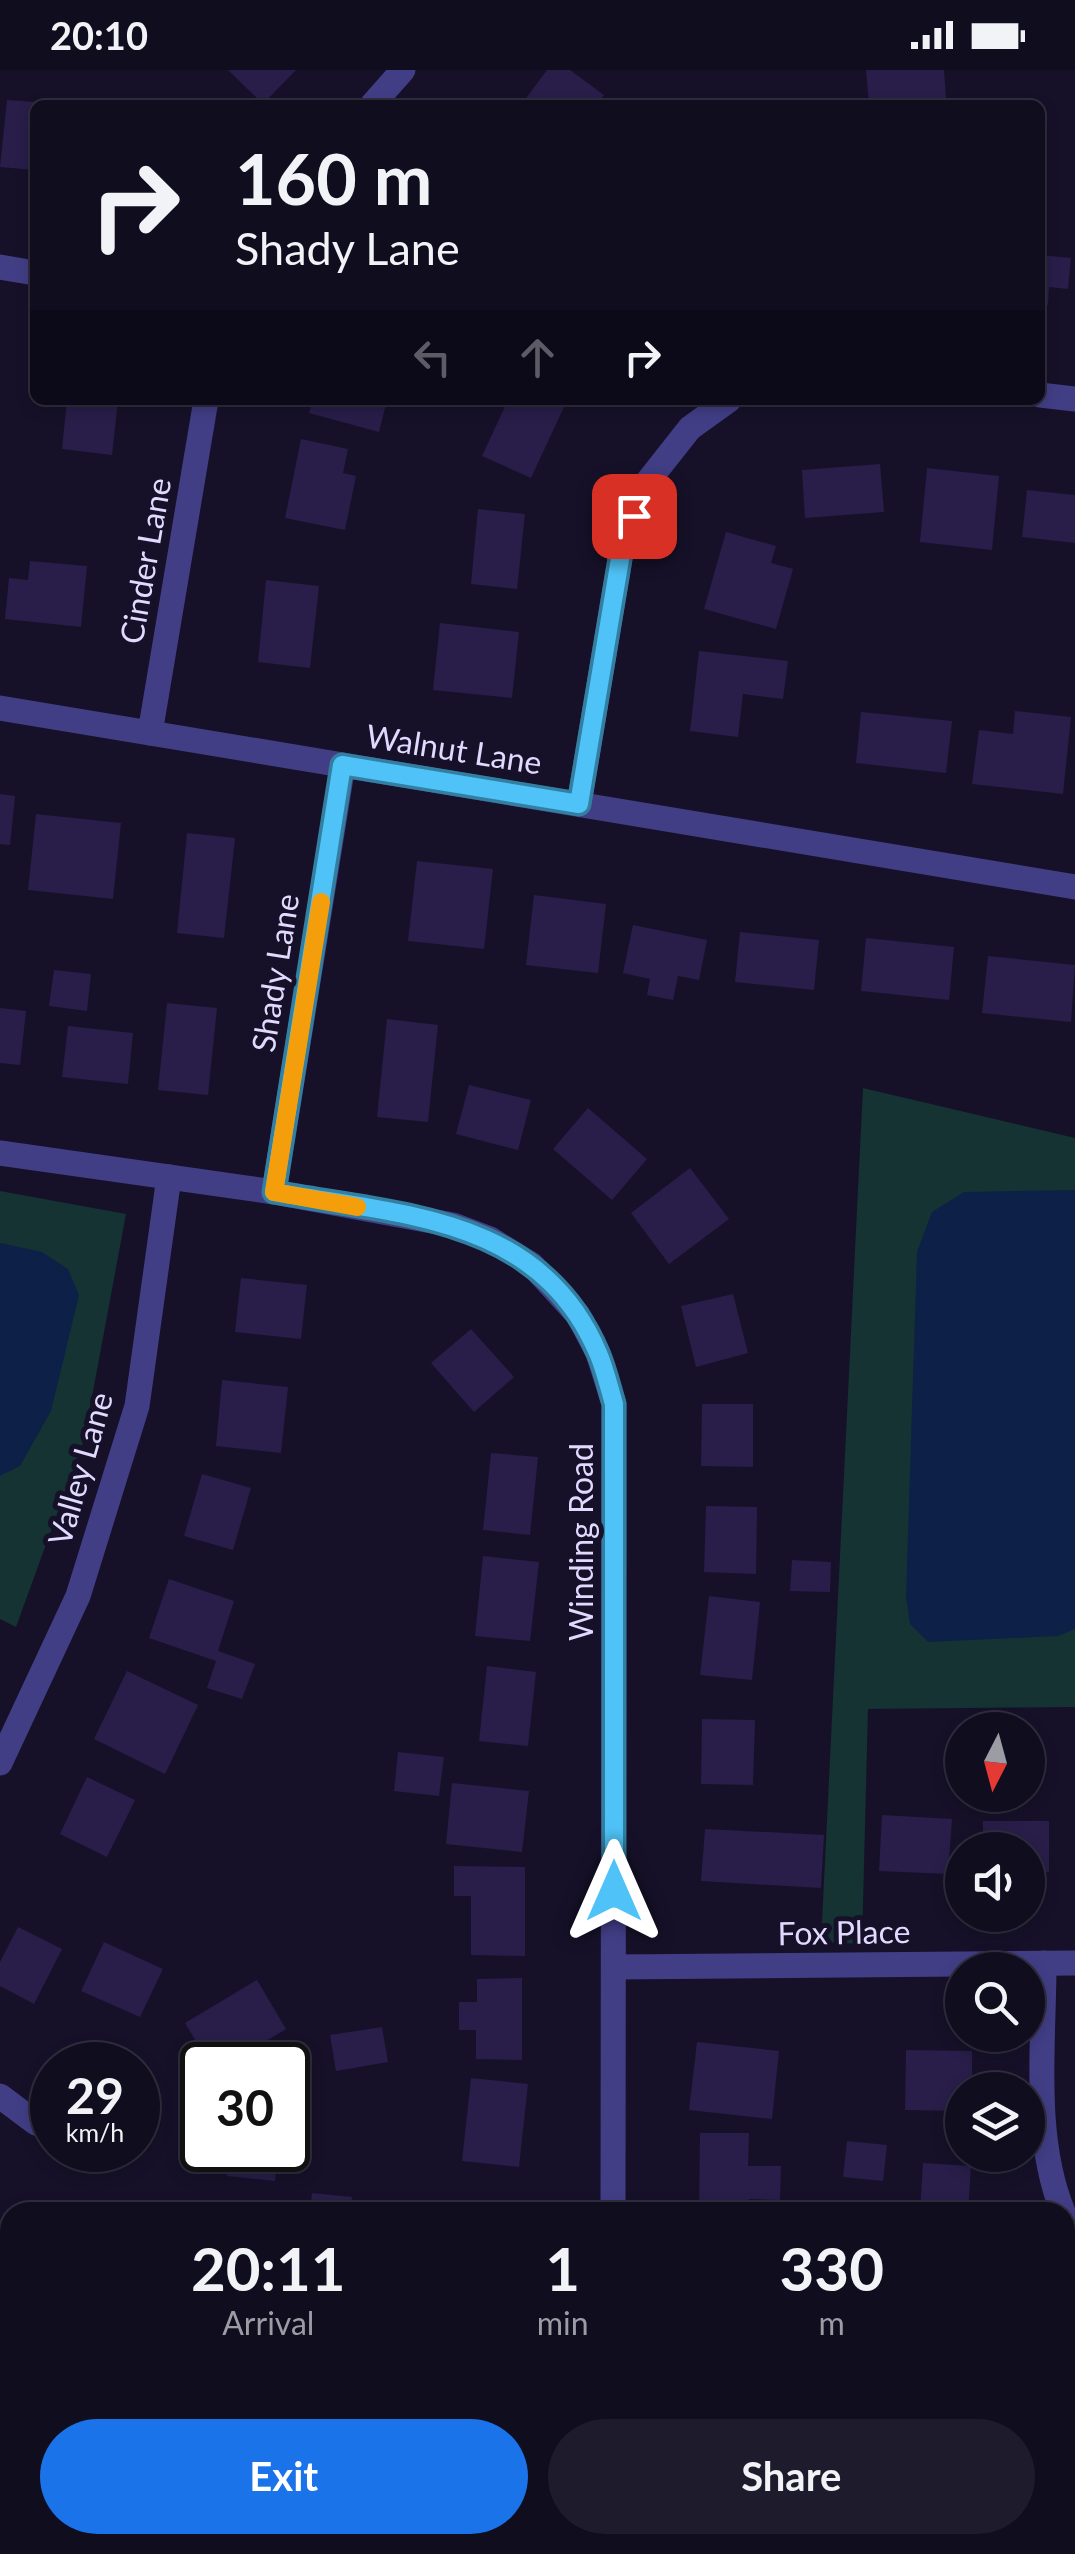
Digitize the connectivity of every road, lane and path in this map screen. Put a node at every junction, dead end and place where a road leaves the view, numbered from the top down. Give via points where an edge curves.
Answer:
1 (403, 70) edge
2 (376, 100) edge
3 (0, 267) edge
4 (30, 272) edge
5 (1045, 396) edge
6 (1075, 399) edge
7 (205, 405) edge
8 (722, 405) edge
9 (0, 708) edge
10 (150, 733) junction
11 (342, 765) junction
12 (579, 804) junction
13 (1075, 887) edge
14 (0, 1153) edge
15 (170, 1177) junction
16 (274, 1192) junction
17 (0, 1763) edge
18 (1075, 1963) edge
19 (1045, 1964) edge
20 (945, 1965) edge
21 (614, 1968) junction
22 (1044, 2052) edge
23 (0, 2096) edge
24 (30, 2118) edge
25 (613, 2202) edge
26 (1059, 2202) edge

1 - 2 street
3 - 4 street
5 - 6 street
7 - 10 street, Cinder Lane
8 - 12 street via 690,428 645,485 622,547
9 - 10 street, Walnut Lane
10 - 11 street, Walnut Lane
11 - 12 street, Walnut Lane
11 - 16 street, Shady Lane
12 - 13 street, Walnut Lane
14 - 15 street, Winding Road
15 - 16 street, Winding Road
15 - 17 street, Valley Lane via 136,1406 78,1596
16 - 21 street, Winding Road via 453,1225 490,1239 532,1265 578,1315 598,1353 614,1404
18 - 19 street, Fox Place
20 - 21 street, Fox Place
21 - 25 street, Winding Road
22 - 26 street via 1044,2134
23 - 24 street

